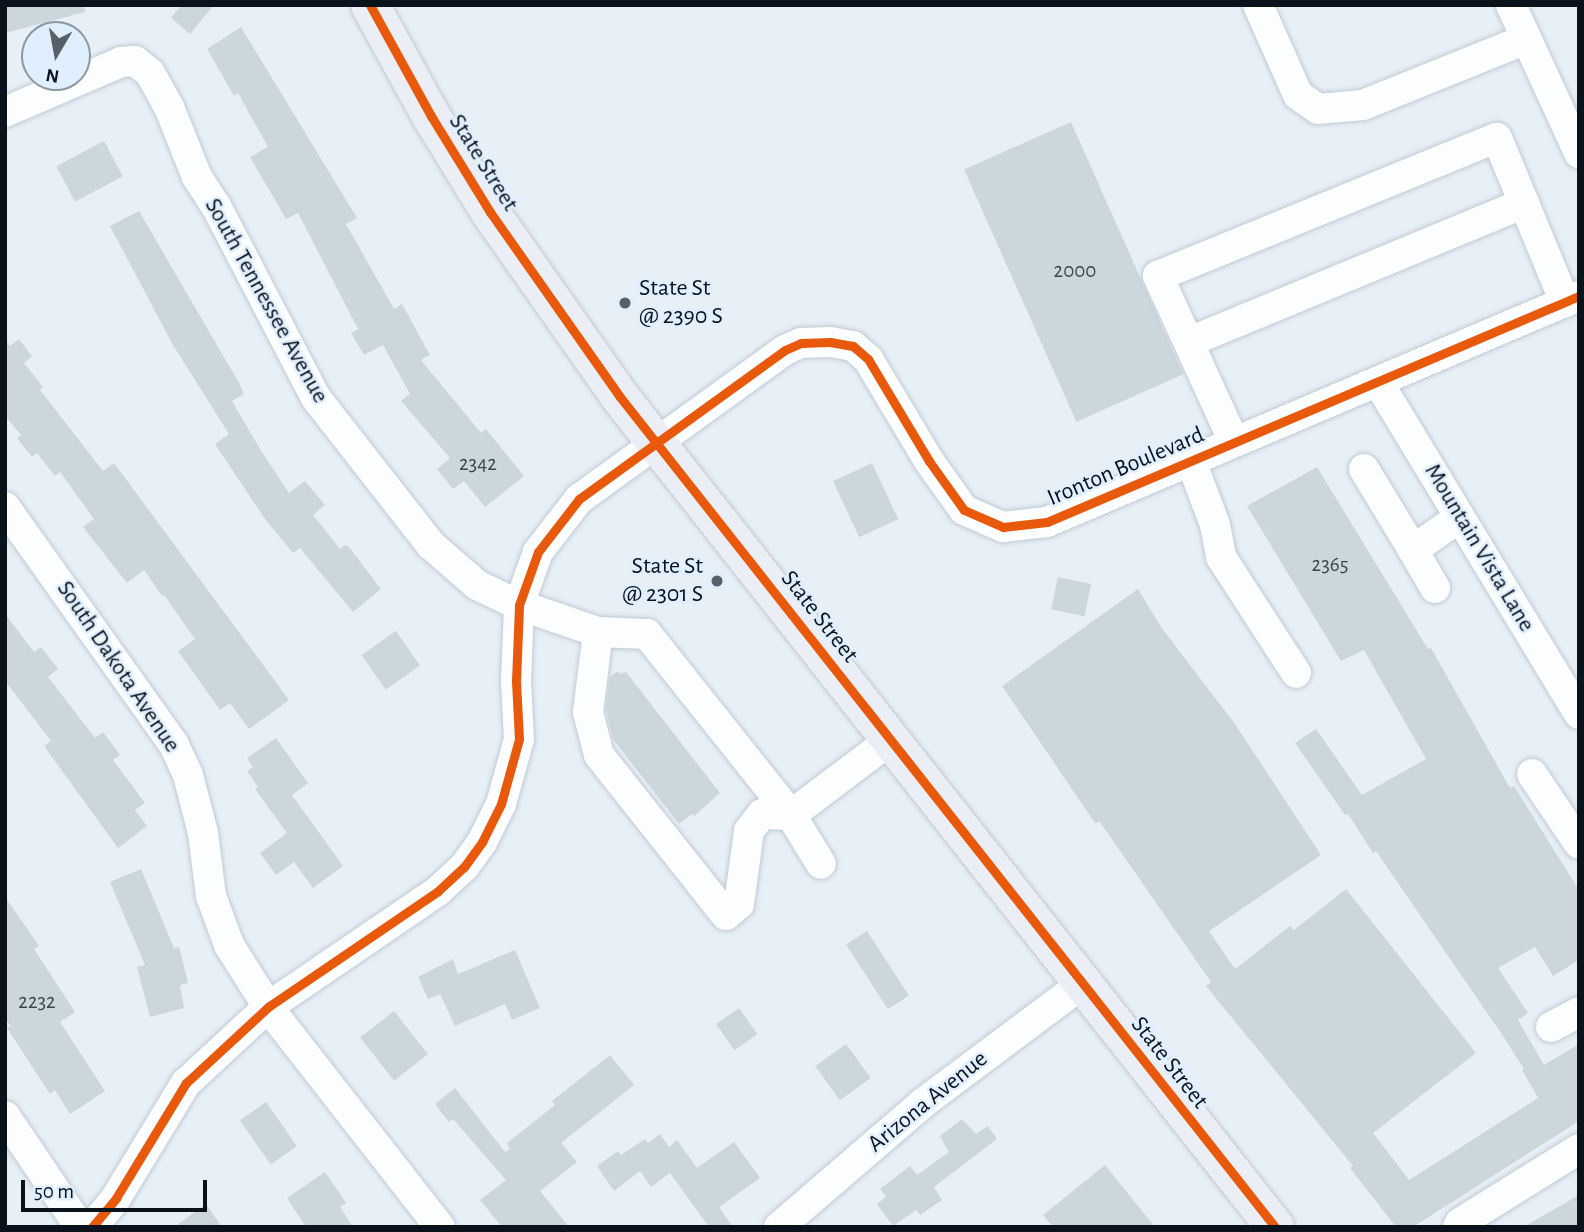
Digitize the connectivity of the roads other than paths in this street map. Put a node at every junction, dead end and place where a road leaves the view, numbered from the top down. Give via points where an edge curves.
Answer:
1 (370, 5) edge
2 (1258, 5) edge
3 (1511, 5) edge
4 (1526, 39) junction
5 (5, 112) edge
6 (1579, 153) edge
7 (1524, 203) junction
8 (1572, 299) edge
9 (1189, 342) junction
10 (1378, 382) junction
11 (655, 441) junction
12 (1234, 442) junction
13 (1191, 461) junction
14 (1364, 469) dead end
15 (5, 508) edge
16 (1460, 517) junction
17 (1413, 550) junction
18 (1435, 588) dead end
19 (519, 605) junction
20 (598, 632) junction
21 (1296, 673) dead end
22 (1579, 714) edge
23 (890, 740) junction
24 (1532, 774) dead end
25 (791, 815) junction
26 (1579, 844) edge
27 (821, 864) dead end
28 (1082, 984) junction
29 (268, 1007) junction
30 (1579, 1012) edge
31 (1551, 1027) dead end
32 (5, 1116) edge
33 (1579, 1149) edge
34 (80, 1227) edge
35 (93, 1227) edge
36 (440, 1227) edge
37 (779, 1227) edge
38 (1275, 1227) edge
39 (1458, 1227) edge

1 - 11 main road, State Street via 490,212
2 - 4 street via 1298,95 1318,109 1363,105
3 - 4 street
4 - 6 street
5 - 19 street, South Tennessee Avenue via 121,62 135,61 150,73 197,177 316,398 431,545 477,584
7 - 8 street
7 - 9 street
7 - 9 street via 1497,138 1158,276
8 - 10 street, Ironton Boulevard
9 - 12 street
10 - 12 street, Ironton Boulevard
10 - 16 street, Mountain Vista Lane
11 - 13 street, Ironton Boulevard via 785,350 801,343 830,342 853,346 868,359 964,510 1003,527 1047,522
11 - 19 street, Ironton Boulevard via 579,499 538,552
11 - 23 main road, State Street
12 - 13 street, Ironton Boulevard
13 - 21 street via 1215,525 1221,557
14 - 17 street
15 - 29 street, South Dakota Avenue via 174,745 188,775 203,833 211,896 229,945
16 - 17 street
16 - 22 street, Mountain Vista Lane
17 - 18 street
19 - 20 street, South Tennessee Avenue
19 - 29 street, Ironton Boulevard via 519,739 501,804 482,842 438,891
20 - 25 street, South Tennessee Avenue via 647,634
20 - 25 street via 588,712 599,755 726,915 739,904 749,831 762,814
23 - 25 street
23 - 28 main road, State Street
24 - 26 street
25 - 27 street, South Tennessee Avenue
28 - 37 street, Arizona Avenue via 923,1103
28 - 38 main road, State Street
29 - 35 street, Ironton Boulevard via 187,1083
29 - 36 street, South Dakota Avenue
30 - 31 street
32 - 34 street
33 - 39 street

